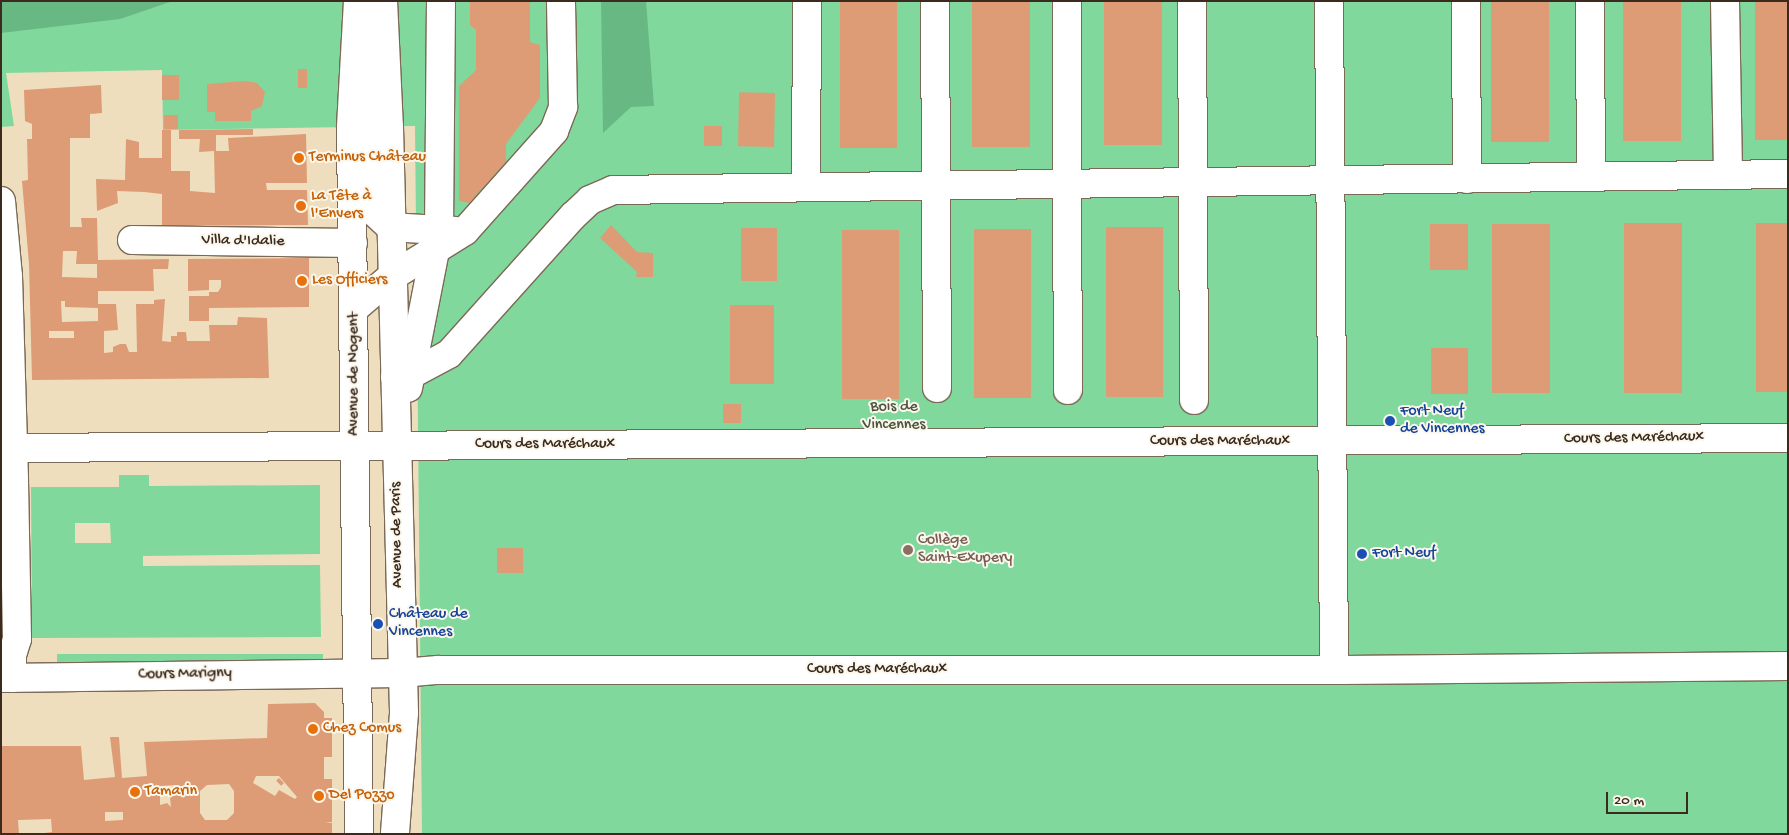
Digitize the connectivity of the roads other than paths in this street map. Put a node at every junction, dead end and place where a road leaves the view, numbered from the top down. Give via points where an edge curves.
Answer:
1 (358, 1) edge
2 (362, 1) edge
3 (383, 1) edge
4 (441, 1) edge
5 (561, 1) edge
6 (807, 1) edge
7 (935, 1) edge
8 (1067, 1) edge
9 (1192, 1) edge
10 (1329, 1) edge
11 (1466, 1) edge
12 (1590, 1) edge
13 (1725, 1) edge
14 (1788, 174) edge
15 (1728, 175) junction
16 (1591, 177) junction
17 (1467, 180) junction
18 (1329, 182) junction
19 (1193, 183) junction
20 (1067, 185) junction
21 (936, 186) junction
22 (806, 187) junction
23 (1, 201) edge
24 (390, 227) junction
25 (446, 237) junction
26 (132, 240) dead end
27 (354, 243) junction
28 (391, 277) junction
29 (355, 308) junction
30 (403, 376) junction
31 (937, 388) dead end
32 (1068, 390) dead end
33 (1194, 400) dead end
34 (1788, 438) edge
35 (1331, 442) junction
36 (356, 446) junction
37 (408, 446) junction
38 (7, 448) edge
39 (8, 481) edge
40 (9, 639) edge
41 (1788, 666) edge
42 (1334, 670) junction
43 (357, 672) junction
44 (411, 673) junction
45 (7, 678) edge
46 (359, 834) edge
47 (395, 834) edge

1 - 27 street, Avenue de Nogent via 351,128
2 - 24 street via 369,47 372,210
3 - 24 street
4 - 25 street
5 - 25 street via 562,107 554,131
6 - 22 street
7 - 21 street
8 - 20 street
9 - 19 street
10 - 18 street
11 - 17 street
12 - 16 street
13 - 15 street
14 - 15 street
15 - 16 street
16 - 17 street
17 - 18 street
18 - 19 street
18 - 35 street
19 - 20 street
19 - 33 street
20 - 21 street
20 - 32 street
21 - 22 street
21 - 31 street
22 - 30 street via 613,190 590,200 449,354
23 - 38 street, Cours Marigny via 8,276
24 - 25 street
24 - 28 street
25 - 28 street
25 - 30 street
26 - 27 street, Villa d'Idalie
27 - 29 street, Avenue de Nogent
28 - 29 street
28 - 30 street
29 - 36 street, Avenue de Nogent
30 - 37 street
34 - 35 street, Cours des Maréchaux
35 - 37 street, Cours des Maréchaux
35 - 42 street
36 - 37 street, Cours des Maréchaux
36 - 38 street
36 - 43 street
37 - 44 street, Avenue de Paris
38 - 39 street, Cours Marigny
39 - 40 street, Cours Marigny
40 - 45 street, Cours Marigny via 12,655
41 - 42 street, Cours des Maréchaux
42 - 44 street, Cours des Maréchaux
43 - 44 street, Cours des Maréchaux
43 - 45 street, Cours Marigny
43 - 46 street
44 - 47 street, Avenue de Paris via 404,713

